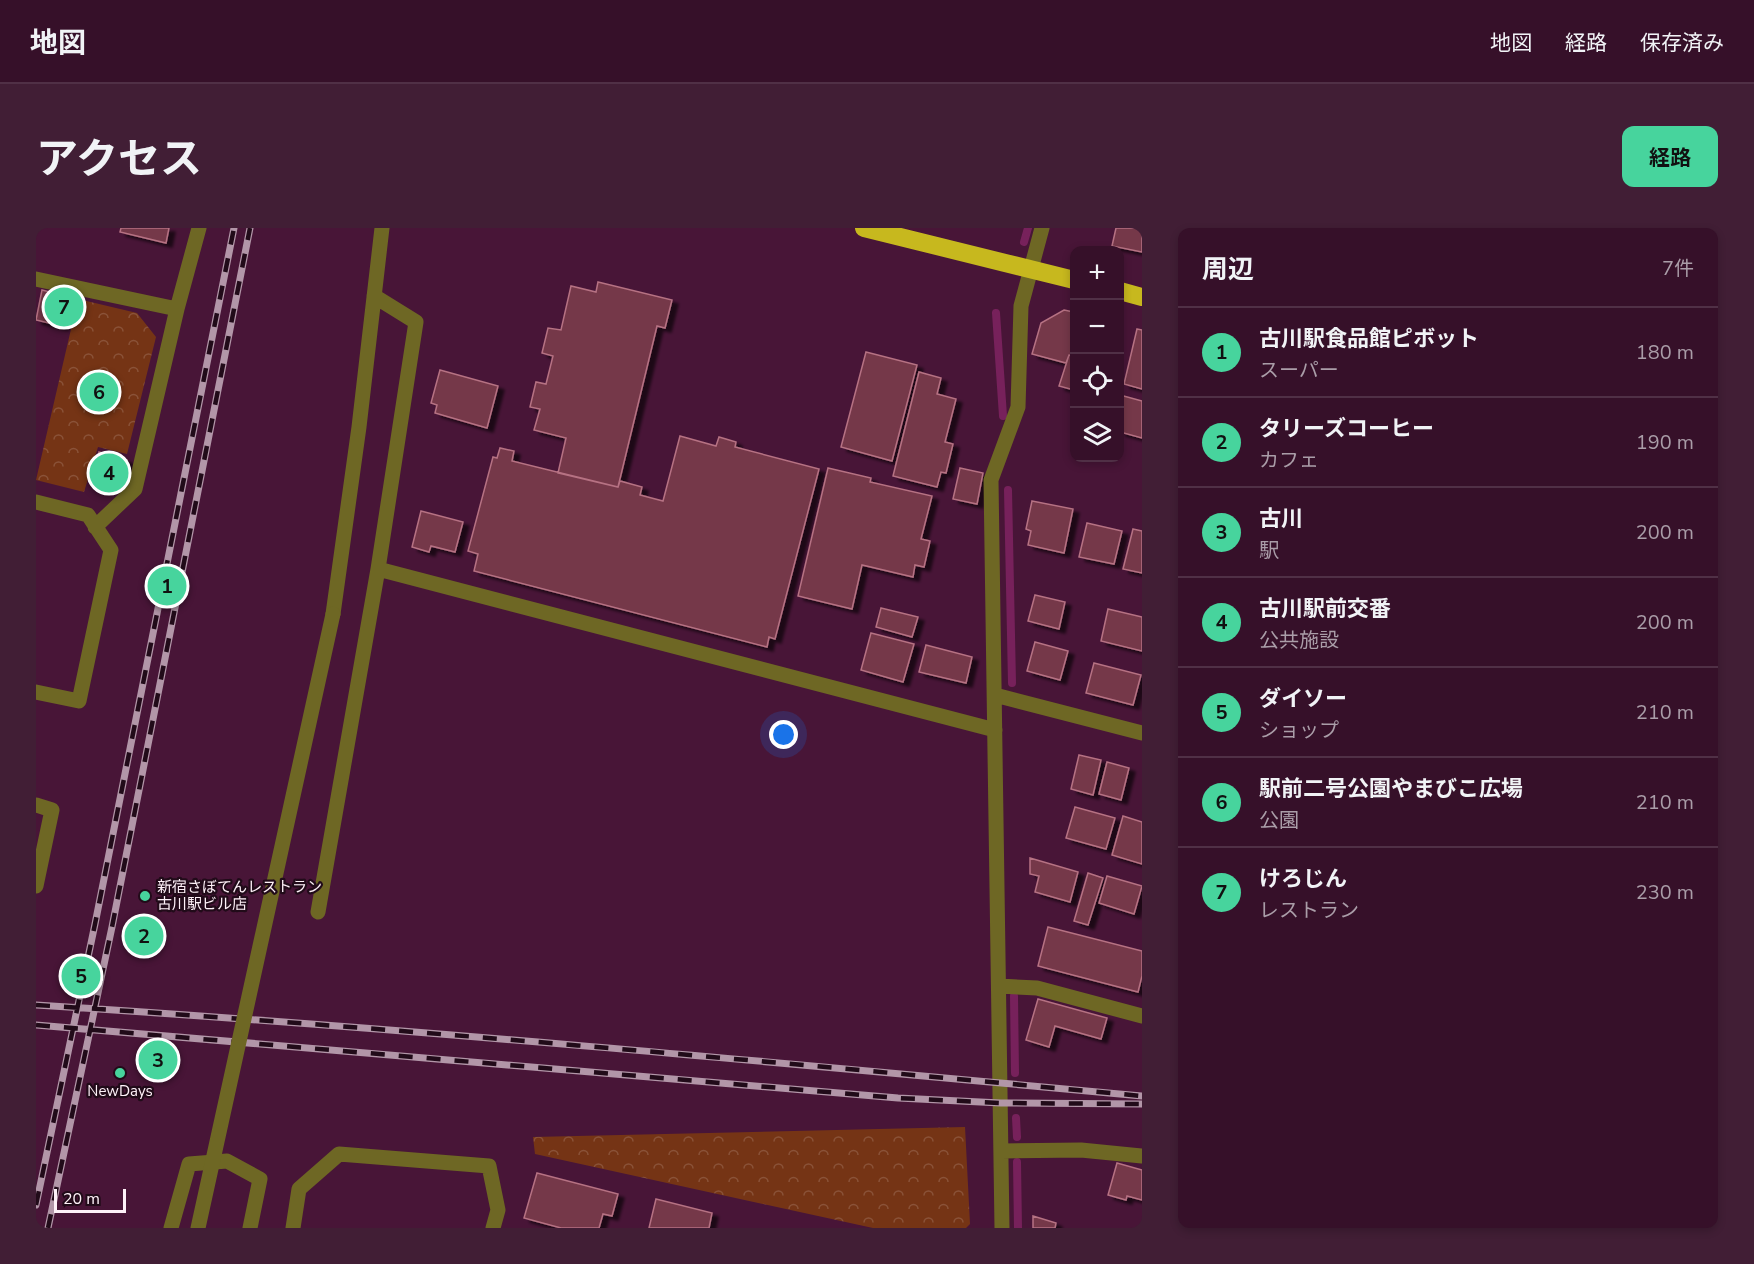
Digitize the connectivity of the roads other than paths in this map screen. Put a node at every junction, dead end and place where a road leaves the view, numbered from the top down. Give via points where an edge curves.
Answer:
1 (199, 228) edge
2 (382, 228) edge
3 (864, 228) edge
4 (1041, 228) edge
5 (1031, 270) junction
6 (36, 279) edge
7 (1070, 279) edge
8 (1124, 292) edge
9 (374, 296) junction
10 (1142, 297) edge
11 (177, 309) junction
12 (36, 502) edge
13 (95, 527) junction
14 (378, 569) junction
15 (36, 692) edge
16 (995, 695) junction
17 (995, 730) junction
18 (1142, 733) edge
19 (36, 806) edge
20 (36, 886) edge
21 (318, 912) dead end
22 (999, 986) junction
23 (1142, 1016) edge
24 (1002, 1151) junction
25 (1142, 1156) edge
26 (171, 1228) edge
27 (198, 1228) edge
28 (250, 1228) edge
29 (293, 1228) edge
30 (493, 1228) edge
31 (1002, 1228) edge

1 - 11 street
2 - 9 street
3 - 5 highway
4 - 5 street
5 - 7 highway
5 - 16 street via 1022,306 1018,407 991,480
6 - 11 street
8 - 10 highway
9 - 14 street via 416,322
9 - 27 street, bridge via 333,614
11 - 13 street via 135,489
12 - 13 street via 88,515
13 - 15 street via 111,550 80,700
14 - 17 street
14 - 21 street
16 - 17 street
16 - 18 street
17 - 22 street
19 - 20 street via 52,810
22 - 23 street via 1037,988
22 - 24 street
24 - 25 street via 1081,1150
24 - 31 street
26 - 28 street via 189,1164 227,1161 260,1179
29 - 30 street via 299,1189 339,1155 489,1166 498,1210

